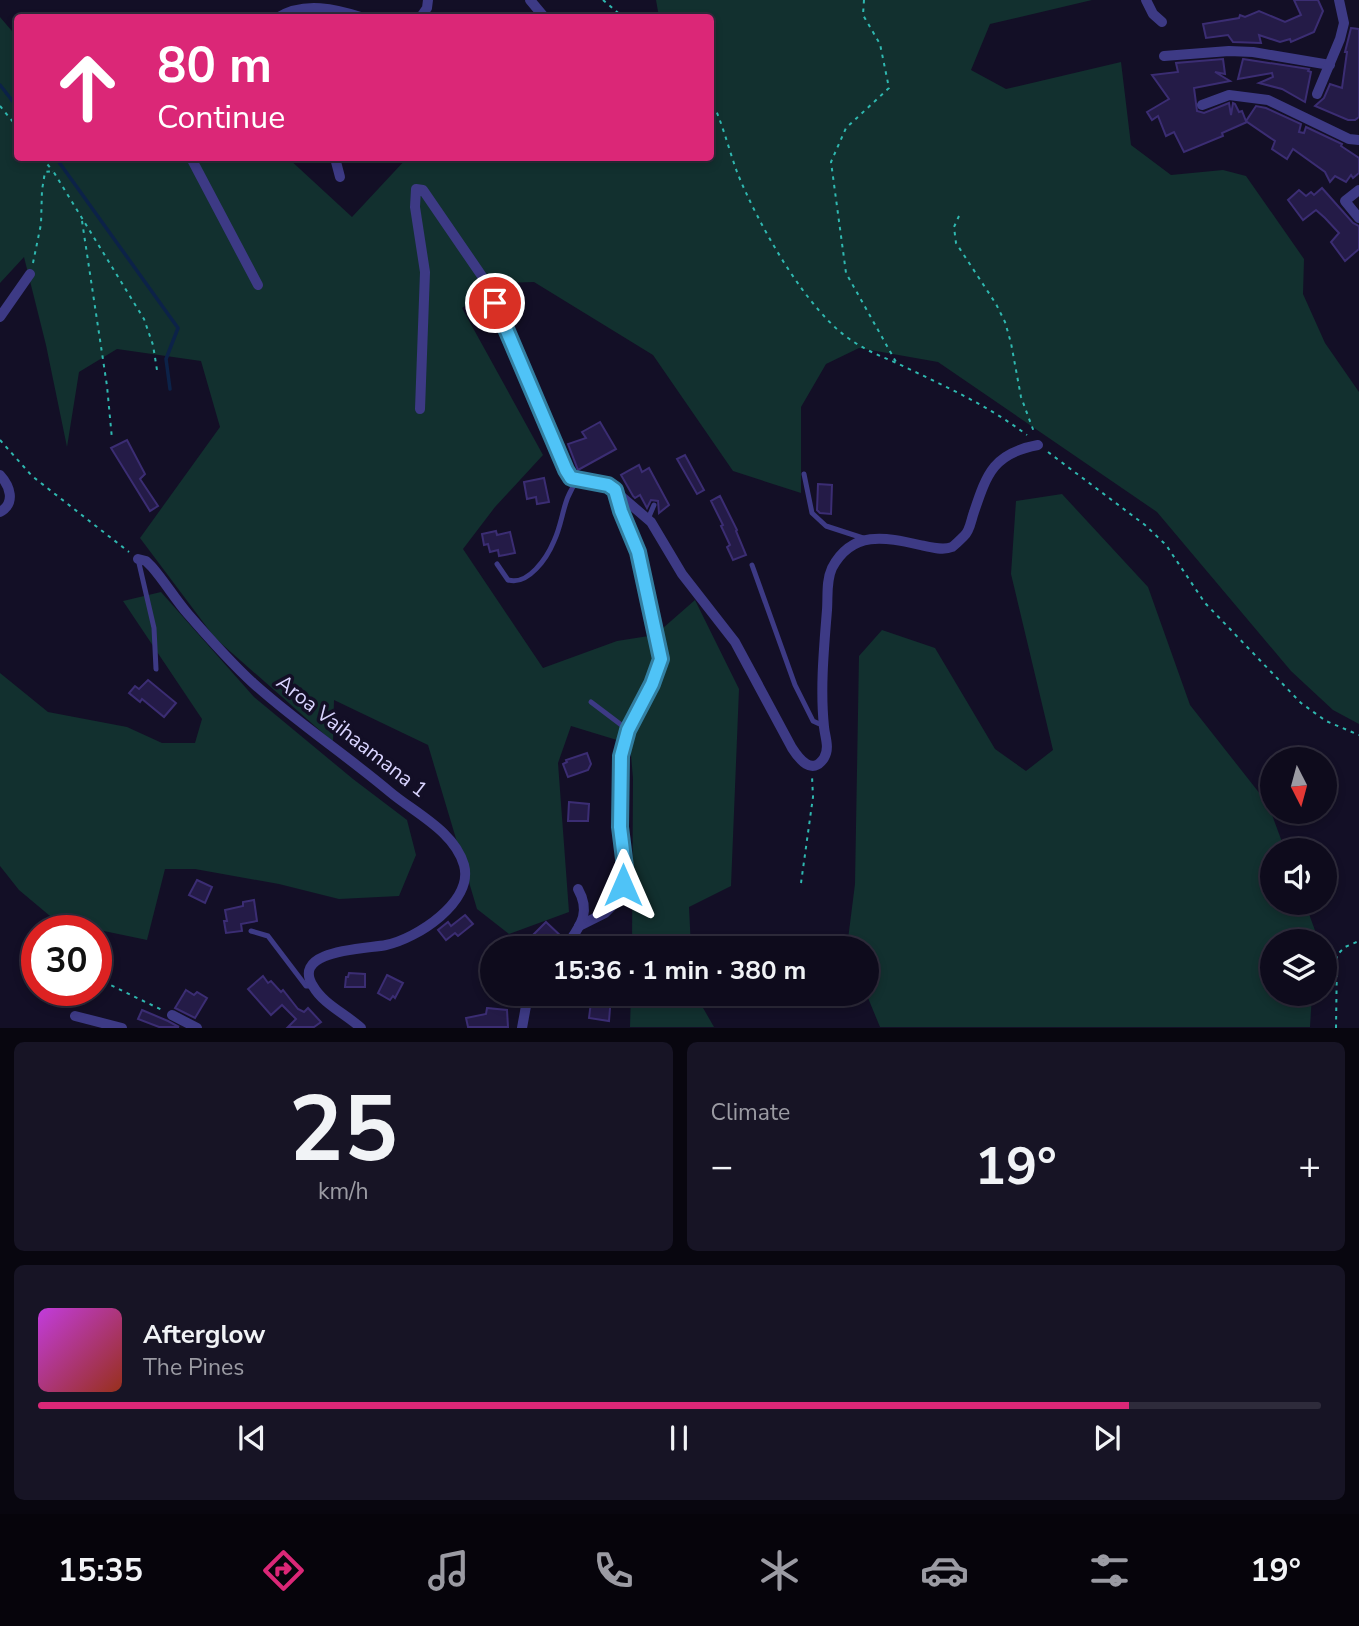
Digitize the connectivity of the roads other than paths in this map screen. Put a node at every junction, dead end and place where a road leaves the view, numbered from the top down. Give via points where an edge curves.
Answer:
1 (530, 0) edge
2 (1146, 0) edge
3 (1339, 0) edge
4 (282, 14) edge
5 (352, 14) edge
6 (542, 14) edge
7 (1163, 22) dead end
8 (1164, 55) dead end
9 (1330, 65) junction
10 (1317, 94) dead end
11 (1202, 105) dead end
12 (1359, 140) edge
13 (193, 161) edge
14 (336, 161) edge
15 (340, 177) dead end
16 (1359, 190) edge
17 (1359, 218) edge
18 (30, 274) road end
19 (258, 285) dead end
20 (0, 317) edge
21 (420, 409) dead end
22 (1039, 446) road end
23 (804, 474) dead end
24 (0, 475) edge
25 (578, 480) junction
26 (615, 490) junction
27 (654, 505) dead end
28 (0, 512) edge
29 (648, 519) junction
30 (866, 539) junction
31 (138, 559) joint
32 (498, 564) dead end
33 (752, 565) dead end
34 (156, 669) dead end
35 (592, 702) dead end
36 (824, 726) junction
37 (628, 730) junction
38 (578, 889) dead end
39 (579, 926) junction
40 (251, 931) dead end
41 (573, 936) edge
42 (313, 986) junction
43 (526, 1006) edge
44 (172, 1015) road end
45 (80, 1021) edge
46 (122, 1027) edge
47 (197, 1027) edge
48 (361, 1027) edge
49 (522, 1027) edge

1 - 6 street
2 - 7 street
3 - 9 street via 1344,23
4 - 5 street via 321,8
8 - 9 street via 1253,52
9 - 10 street
11 - 12 street via 1229,95 1268,100
13 - 19 street
14 - 15 street
16 - 17 street via 1345,201
18 - 20 street
21 - 25 street via 425,272 416,189 423,190 486,282 561,457 571,478
22 - 30 street via 1007,454 993,466 967,534 952,547
23 - 30 lane via 812,513 826,526
24 - 28 street via 10,489 10,498
25 - 26 street
25 - 32 lane via 565,500 554,541 530,575 523,581 508,580
26 - 29 street
26 - 37 street via 638,552 661,659
27 - 29 lane
29 - 36 street via 682,574 734,642 802,763 812,765 824,758
30 - 36 street via 844,554 832,568 828,583
31 - 34 lane via 154,628
31 - 42 street, Aroa Vaihaamana 1 via 146,561 252,682 440,829 464,866 465,882 456,901 432,924 388,945 320,958 310,971
33 - 36 lane via 795,685 813,720
35 - 37 lane
37 - 39 street via 621,756 620,827 626,875 613,905
38 - 39 street via 585,901
39 - 41 street
40 - 42 lane via 268,936 306,986
42 - 48 street
43 - 49 street
44 - 47 street
45 - 46 street

